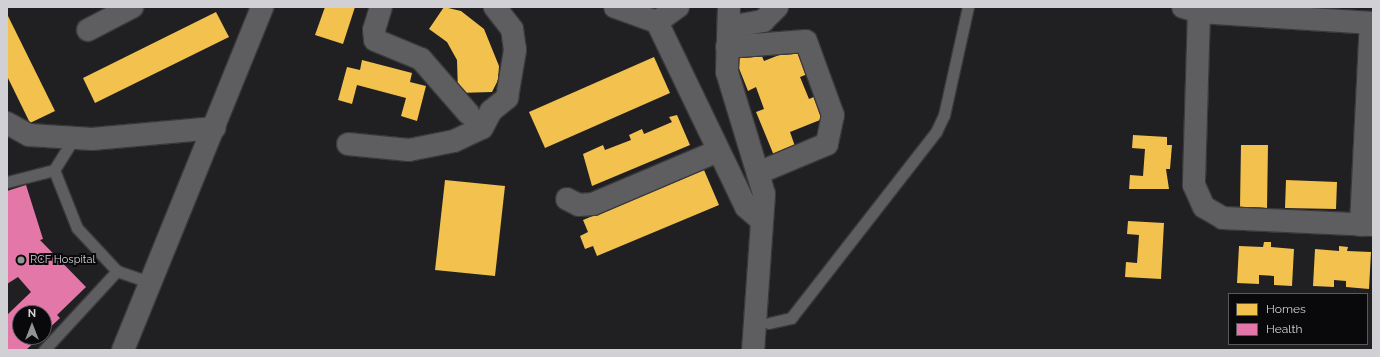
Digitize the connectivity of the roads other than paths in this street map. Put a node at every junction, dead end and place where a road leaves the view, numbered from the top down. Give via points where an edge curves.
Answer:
1 (132, 7) edge
2 (262, 7) edge
3 (381, 7) edge
4 (495, 7) edge
5 (615, 7) edge
6 (678, 7) edge
7 (777, 7) edge
8 (968, 7) edge
9 (1191, 10) edge
10 (657, 22) junction
11 (1372, 23) edge
12 (728, 27) edge
13 (88, 30) dead end
14 (491, 111) junction
15 (468, 113) junction
16 (7, 123) edge
17 (215, 128) junction
18 (464, 135) junction
19 (74, 138) junction
20 (348, 144) dead end
21 (718, 151) junction
22 (54, 170) junction
23 (758, 173) junction
24 (7, 182) edge
25 (568, 199) dead end
26 (760, 219) junction
27 (1367, 225) edge
28 (117, 271) junction
29 (152, 283) junction
30 (769, 323) dead end
31 (44, 350) edge
32 (123, 350) edge
33 (754, 350) edge

1 - 13 street
2 - 17 street
3 - 15 street via 374,30 375,40 421,59
4 - 14 street via 512,29 515,50 506,98
5 - 10 street
6 - 10 street
7 - 12 street via 763,22
8 - 30 lane via 944,115 936,132 791,318
9 - 11 street
9 - 27 street via 1194,185 1204,207 1223,218
10 - 21 street
11 - 27 street
12 - 23 street via 730,86
12 - 23 street via 806,41 833,115 827,144
14 - 15 street via 481,109
14 - 18 street via 482,128
15 - 18 street via 462,124
16 - 19 street via 29,135
17 - 19 street
17 - 29 street
18 - 20 street via 454,141 409,150
19 - 22 lane
21 - 25 street via 593,204 579,205
21 - 26 street via 746,207
22 - 24 lane
22 - 28 lane via 77,228
23 - 26 street via 764,194
26 - 33 street
28 - 29 lane
28 - 31 lane
29 - 32 street

